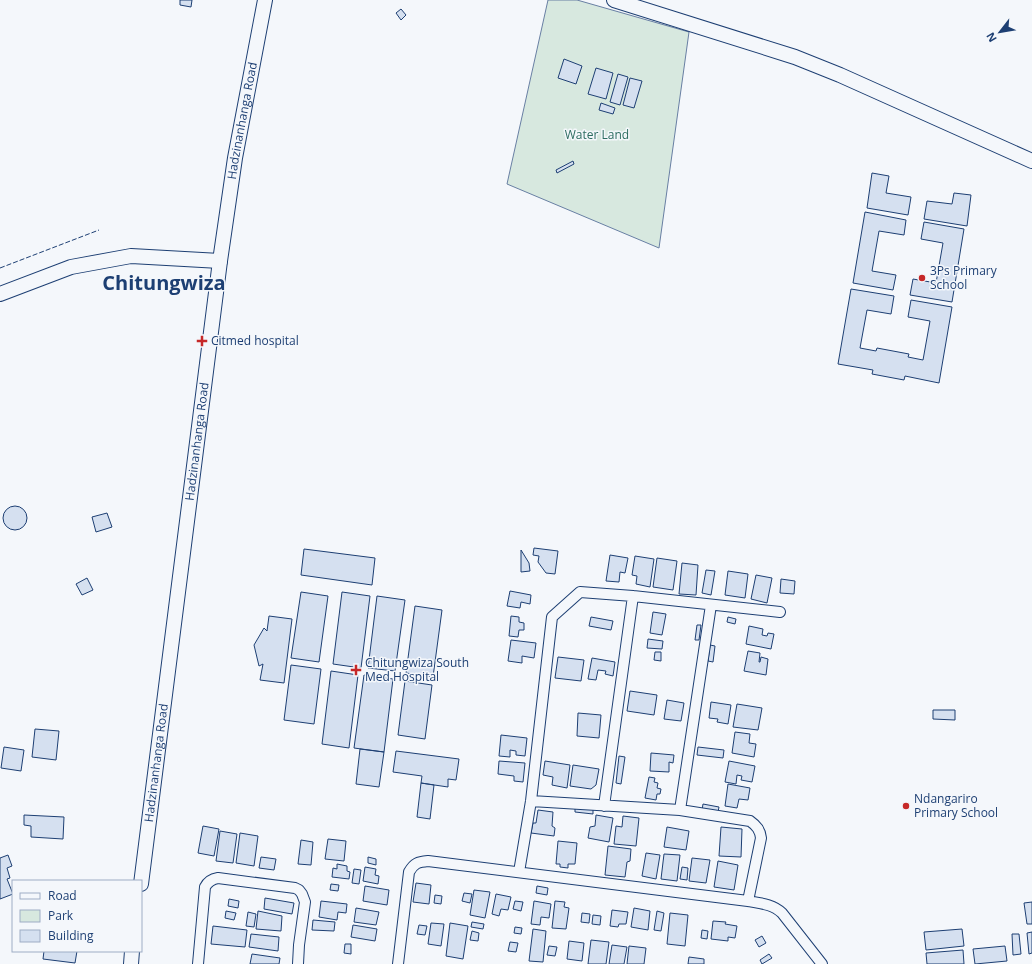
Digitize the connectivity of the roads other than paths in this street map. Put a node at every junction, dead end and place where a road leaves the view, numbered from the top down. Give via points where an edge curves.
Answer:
1 (265, 0) edge
2 (614, 0) edge
3 (1032, 162) edge
4 (220, 261) junction
5 (0, 294) edge
6 (633, 596) junction
7 (711, 605) junction
8 (780, 612) dead end
9 (531, 801) junction
10 (604, 806) junction
11 (680, 810) junction
12 (519, 872) junction
13 (142, 880) edge
14 (748, 901) junction
15 (132, 952) edge
16 (131, 964) edge
17 (198, 964) edge
18 (298, 964) edge
19 (398, 964) edge
20 (822, 964) edge

1 - 4 street, Hadzinanhanga Road via 235,158
2 - 3 street via 795,57
4 - 5 street via 131,256 70,267
4 - 13 street, Hadzinanhanga Road
6 - 7 street
6 - 9 street via 580,592 552,617
6 - 10 street
7 - 8 street
7 - 11 street
9 - 10 street
9 - 12 street
10 - 11 street
11 - 14 street via 750,821 759,829 761,838
12 - 14 street
12 - 19 street via 428,861 412,867 409,872
14 - 20 street via 779,910
15 - 16 street
17 - 18 street via 205,887 209,881 218,878 299,890 305,902

